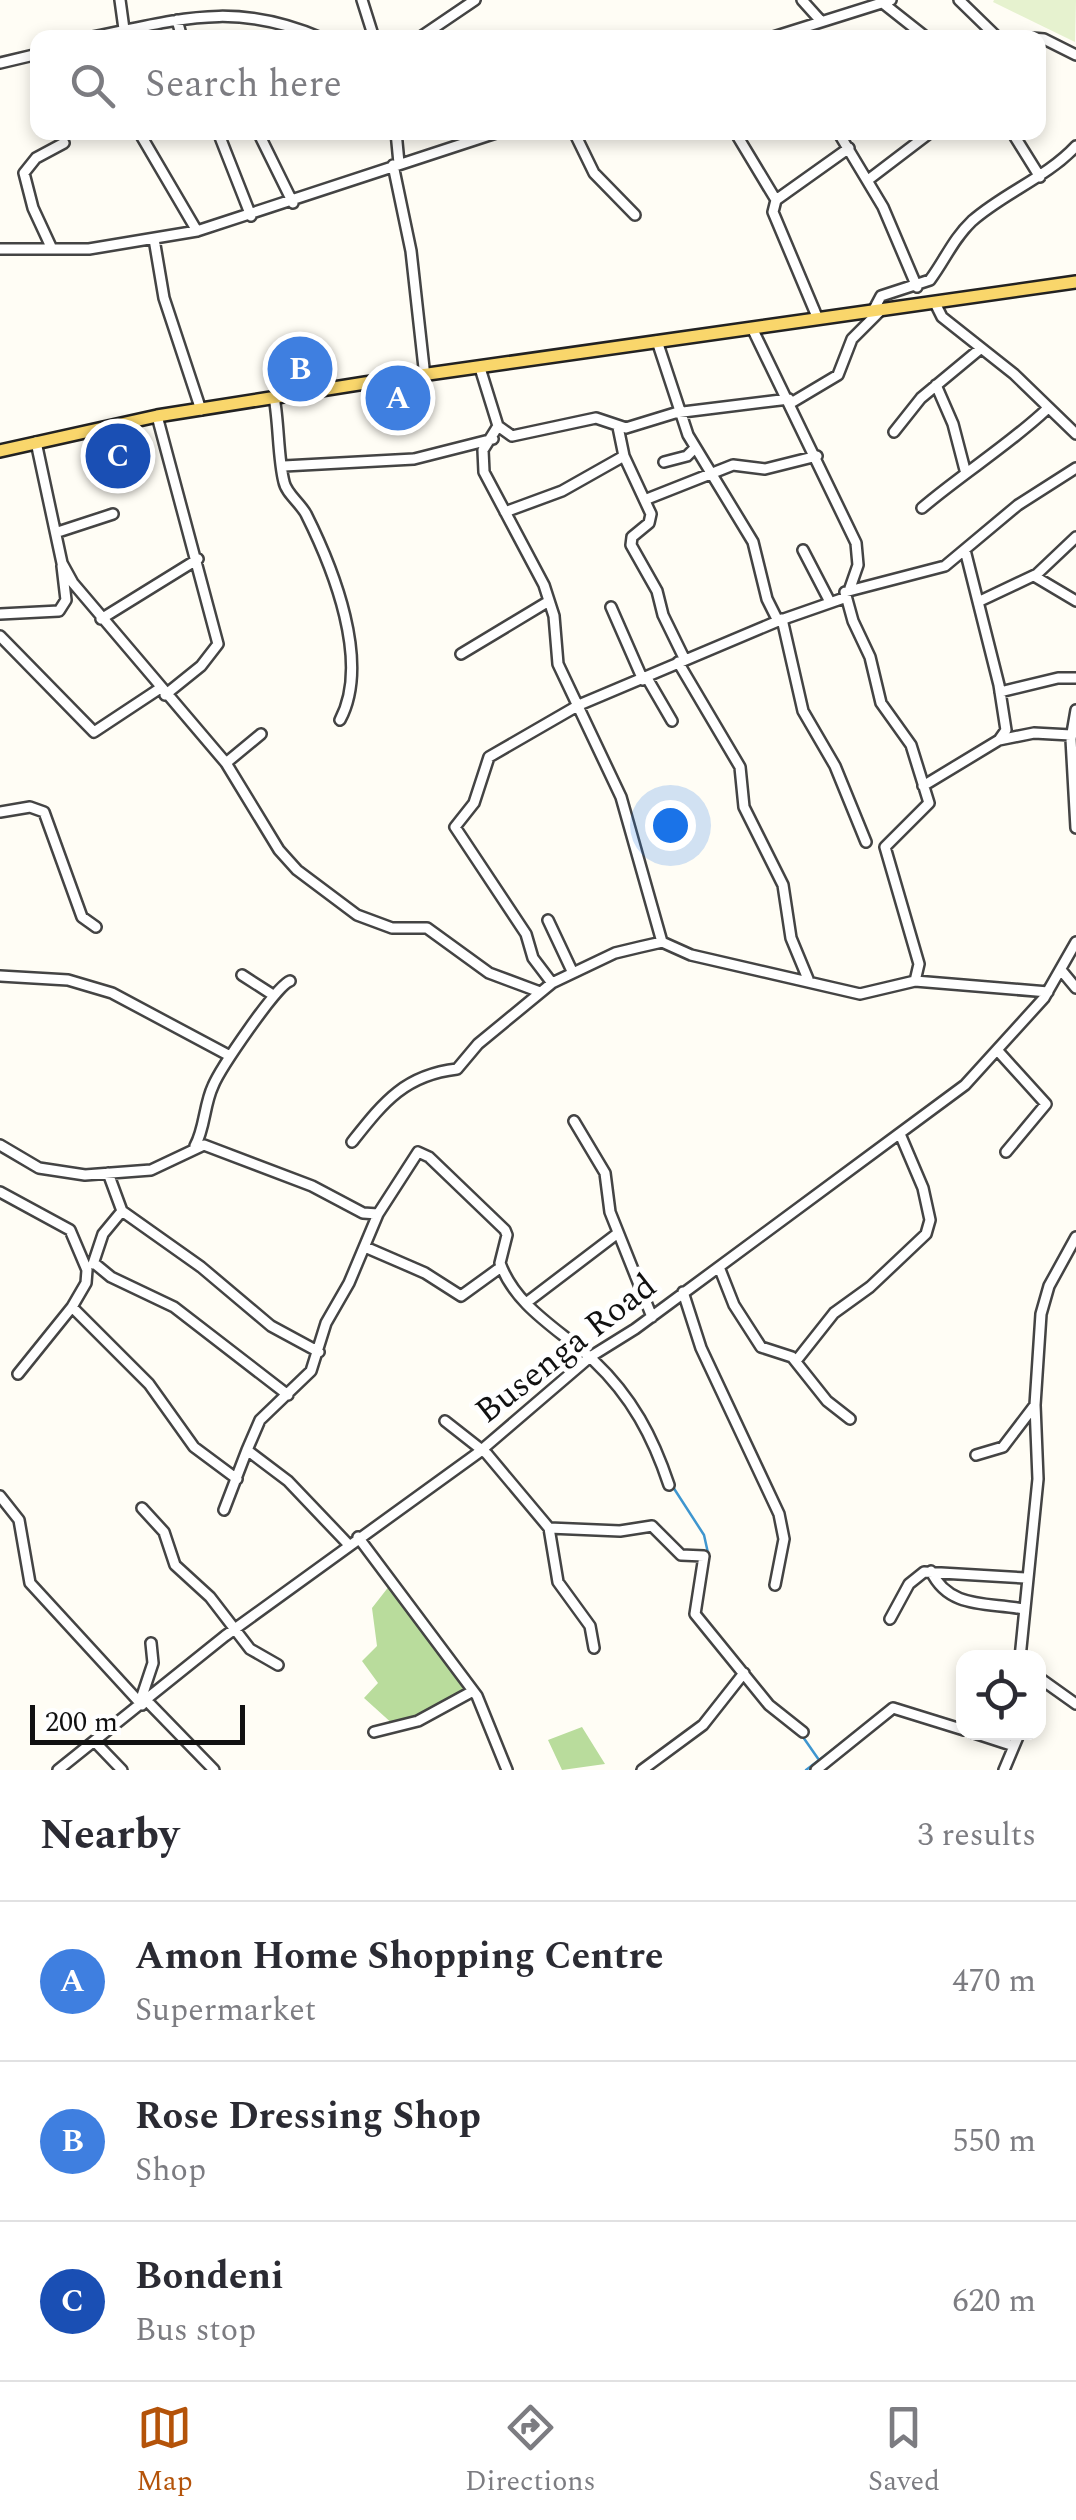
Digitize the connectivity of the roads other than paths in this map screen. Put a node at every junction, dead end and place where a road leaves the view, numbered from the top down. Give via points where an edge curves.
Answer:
1 (120, 0) edge
2 (362, 0) edge
3 (475, 0) edge
4 (802, 0) edge
5 (959, 0) edge
6 (888, 2) edge
7 (176, 20) junction
8 (820, 20) junction
9 (124, 30) joint
10 (179, 30) edge
11 (305, 30) edge
12 (371, 30) edge
13 (431, 30) edge
14 (793, 30) edge
15 (918, 30) edge
16 (990, 30) edge
17 (1046, 43) edge
18 (1076, 55) edge
19 (30, 56) edge
20 (0, 63) edge
21 (143, 140) edge
22 (221, 140) edge
23 (262, 140) edge
24 (396, 140) edge
25 (473, 140) edge
26 (578, 140) edge
27 (740, 140) edge
28 (844, 140) edge
29 (921, 140) edge
30 (1017, 140) edge
31 (64, 143) dead end
32 (1076, 146) edge
33 (849, 148) junction
34 (396, 164) junction
35 (1040, 177) junction
36 (868, 180) junction
37 (776, 200) junction
38 (294, 203) junction
39 (635, 215) dead end
40 (251, 216) junction
41 (197, 231) junction
42 (154, 239) junction
43 (0, 249) edge
44 (52, 249) junction
45 (1076, 282) edge
46 (917, 286) junction
47 (935, 303) junction
48 (877, 311) junction
49 (818, 319) junction
50 (752, 328) junction
51 (657, 341) junction
52 (980, 349) junction
53 (480, 368) junction
54 (424, 377) junction
55 (936, 385) junction
56 (274, 398) junction
57 (790, 401) junction
58 (1048, 409) junction
59 (201, 410) junction
60 (680, 413) junction
61 (156, 416) junction
62 (498, 426) junction
63 (618, 427) junction
64 (894, 432) dead end
65 (1076, 434) edge
66 (493, 439) junction
67 (36, 442) junction
68 (694, 448) junction
69 (0, 450) edge
70 (624, 456) junction
71 (817, 456) junction
72 (664, 462) dead end
73 (284, 466) junction
74 (1076, 468) edge
75 (965, 470) junction
76 (711, 476) junction
77 (647, 499) junction
78 (922, 508) dead end
79 (504, 512) junction
80 (114, 514) dead end
81 (58, 532) junction
82 (1076, 536) edge
83 (803, 550) dead end
84 (965, 550) junction
85 (198, 559) junction
86 (62, 563) junction
87 (1034, 576) junction
88 (850, 588) junction
89 (844, 598) junction
90 (549, 600) junction
91 (980, 601) junction
92 (1076, 601) edge
93 (830, 602) junction
94 (610, 607) dead end
95 (0, 614) edge
96 (101, 619) junction
97 (780, 620) junction
98 (0, 636) edge
99 (461, 654) dead end
100 (682, 661) junction
101 (1076, 678) edge
102 (645, 679) junction
103 (162, 692) junction
104 (1000, 692) junction
105 (579, 705) junction
106 (1076, 710) edge
107 (340, 720) dead end
108 (672, 721) dead end
109 (261, 734) dead end
110 (1071, 736) junction
111 (1000, 740) junction
112 (226, 763) junction
113 (923, 786) junction
114 (0, 812) edge
115 (1076, 828) edge
116 (866, 842) dead end
117 (548, 920) dead end
118 (96, 927) dead end
119 (662, 942) junction
120 (1076, 942) edge
121 (1061, 970) junction
122 (572, 971) junction
123 (242, 975) dead end
124 (0, 976) edge
125 (808, 979) junction
126 (290, 980) dead end
127 (915, 980) junction
128 (552, 982) junction
129 (1076, 988) edge
130 (540, 992) junction
131 (1048, 992) junction
132 (273, 996) junction
133 (998, 1052) junction
134 (230, 1056) junction
135 (574, 1121) dead end
136 (900, 1134) junction
137 (352, 1142) dead end
138 (0, 1146) edge
139 (195, 1146) junction
140 (1006, 1152) dead end
141 (108, 1173) junction
142 (0, 1192) edge
143 (122, 1211) junction
144 (378, 1214) junction
145 (618, 1233) junction
146 (1076, 1237) edge
147 (365, 1247) junction
148 (89, 1263) junction
149 (501, 1267) junction
150 (719, 1267) junction
151 (683, 1292) junction
152 (526, 1304) junction
153 (72, 1307) junction
154 (652, 1317) junction
155 (319, 1352) junction
156 (590, 1357) junction
157 (796, 1361) junction
158 (18, 1374) dead end
159 (288, 1395) junction
160 (1035, 1405) junction
161 (850, 1420) dead end
162 (445, 1421) dead end
163 (246, 1450) junction
164 (481, 1450) junction
165 (976, 1455) dead end
166 (238, 1479) junction
167 (669, 1484) dead end
168 (0, 1496) edge
169 (142, 1508) dead end
170 (224, 1510) dead end
171 (549, 1528) junction
172 (358, 1537) junction
173 (348, 1544) junction
174 (931, 1572) junction
175 (1026, 1578) junction
176 (775, 1585) dead end
177 (1023, 1609) junction
178 (890, 1619) dead end
179 (235, 1628) junction
180 (151, 1643) dead end
181 (594, 1648) dead end
182 (1020, 1650) edge
183 (278, 1665) dead end
184 (744, 1672) junction
185 (1046, 1683) edge
186 (474, 1691) junction
187 (143, 1703) junction
188 (1076, 1704) edge
189 (956, 1728) edge
190 (374, 1732) dead end
191 (803, 1732) dead end
192 (996, 1740) edge
193 (1017, 1740) edge
194 (95, 1742) junction
195 (1014, 1746) junction
196 (58, 1770) edge
197 (122, 1770) edge
198 (214, 1770) edge
199 (506, 1770) edge
200 (642, 1770) edge
201 (816, 1770) edge
202 (1004, 1770) edge

1 - 9 street
2 - 12 street
3 - 13 street
4 - 8 street
5 - 16 street
6 - 8 street
6 - 15 street
7 - 9 street
7 - 10 street
7 - 11 street via 209,9 241,9
8 - 14 street
17 - 18 street
19 - 20 street
21 - 41 street
22 - 40 street
23 - 38 street
24 - 34 street
25 - 34 street
26 - 39 street via 594,173
27 - 37 street
28 - 33 street
29 - 36 street
30 - 35 street
31 - 44 street via 24,173
32 - 35 street
33 - 36 street
33 - 37 street
34 - 38 street
34 - 54 street
35 - 46 street via 973,220 930,280
36 - 46 street
37 - 49 street via 775,227
38 - 40 street
40 - 41 street
41 - 42 street
42 - 44 street
42 - 59 street via 164,298
43 - 44 street
45 - 47 main road
46 - 48 street via 882,296
47 - 48 main road
47 - 52 street
48 - 49 main road
48 - 57 street via 852,339 838,375
49 - 50 main road
50 - 51 main road
50 - 57 street
51 - 53 main road
51 - 60 street
52 - 55 street
52 - 58 street
53 - 54 main road
53 - 62 street
54 - 56 main road
55 - 64 street
55 - 75 street
56 - 59 main road
56 - 73 street
57 - 60 street
57 - 71 street
58 - 65 street
58 - 75 street
59 - 61 main road
60 - 63 street
60 - 68 street
61 - 67 main road
61 - 85 street
62 - 63 street via 512,436 600,418
62 - 66 street
63 - 70 street
66 - 73 street via 414,460
66 - 79 street via 482,457
67 - 69 main road
67 - 81 street
68 - 72 street
68 - 76 street
70 - 77 street
70 - 79 street via 551,496
71 - 76 street via 765,468 732,465
71 - 88 street via 856,544
73 - 107 street via 284,484 302,506 340,592 351,666
74 - 84 street
75 - 78 street
76 - 77 street
76 - 97 street via 753,542 766,599
77 - 100 street via 651,519 630,540 657,590
79 - 90 street
80 - 81 street
81 - 86 street
82 - 87 street
83 - 93 street
84 - 88 street via 939,568
84 - 91 street
85 - 96 street
85 - 103 street via 218,644 201,666
86 - 95 street via 66,600 58,611
86 - 96 street
87 - 91 street
87 - 92 street
88 - 89 street
89 - 93 street
89 - 113 street via 884,712 911,745
90 - 99 street
90 - 105 street via 558,664
91 - 104 street
93 - 97 street
94 - 102 street
96 - 103 street
97 - 100 street
97 - 116 street via 803,710
98 - 103 street via 94,732
100 - 102 street
100 - 125 street via 740,767 744,806 783,885 791,938
101 - 104 street
102 - 105 street
102 - 108 street
103 - 112 street
104 - 111 street via 1006,730
105 - 119 street via 629,821
105 - 128 street via 488,757 474,803 455,824
106 - 110 street
109 - 112 street
110 - 111 street via 1034,733
110 - 115 street
111 - 113 street
112 - 130 street via 288,862 354,913 392,928 427,928 488,974
113 - 127 street via 927,808 885,847 919,964
114 - 118 street via 44,812 82,917
117 - 122 street
119 - 122 street
119 - 125 street via 692,955
120 - 121 street, Busenga Road
121 - 129 street
121 - 131 street, Busenga Road
122 - 128 street
123 - 132 street
124 - 134 street via 68,980 112,993
125 - 127 street via 860,994
126 - 132 street
127 - 131 street
128 - 130 street
130 - 137 street via 457,1070 397,1088
131 - 133 street, Busenga Road
132 - 134 street
133 - 136 street, Busenga Road
133 - 140 street via 1046,1104
134 - 139 street via 211,1090
135 - 145 street via 606,1172
136 - 150 street, Busenga Road
136 - 157 street via 923,1188 926,1234 834,1313
138 - 141 street via 39,1168
139 - 141 street via 151,1170
139 - 144 street via 235,1155
141 - 143 street
142 - 148 street via 70,1230
143 - 148 street
143 - 155 street via 271,1326
144 - 147 street
144 - 149 street via 422,1151 505,1230
145 - 152 street
145 - 154 street
146 - 160 street via 1048,1286 1041,1314
147 - 149 street via 461,1296
147 - 155 street via 330,1314
148 - 153 street
148 - 159 street via 174,1306
149 - 152 street
150 - 151 street, Busenga Road
150 - 157 street via 755,1340
151 - 154 street, Busenga Road
151 - 176 street via 778,1514 784,1539
152 - 156 street
153 - 158 street
153 - 166 street via 149,1384 194,1447
154 - 156 street, Busenga Road
155 - 159 street
156 - 164 street, Busenga Road
156 - 167 street via 647,1424
157 - 161 street
159 - 163 street via 260,1420
160 - 165 street via 1003,1447
160 - 175 street via 1038,1479
162 - 164 street
163 - 166 street
163 - 173 street via 288,1480
164 - 171 street
164 - 172 street, Busenga Road
166 - 170 street
168 - 187 street via 19,1520 30,1584
169 - 179 street via 164,1532 174,1565
171 - 181 street via 558,1582 590,1626
171 - 184 street via 652,1526 681,1554 704,1556 695,1614
172 - 173 street, Busenga Road
172 - 186 street
173 - 179 street, Busenga Road
174 - 175 street
174 - 177 street via 965,1602
174 - 178 street via 909,1584
175 - 177 street
177 - 182 street
179 - 183 street via 250,1649
179 - 187 street, Busenga Road
180 - 187 street
184 - 191 street
184 - 200 street via 703,1726
185 - 188 street
186 - 190 street via 418,1721
186 - 199 street
187 - 194 street, Busenga Road
187 - 198 street
189 - 201 street via 892,1708
192 - 195 street
193 - 195 street
194 - 196 street, Busenga Road
194 - 197 street
195 - 202 street

